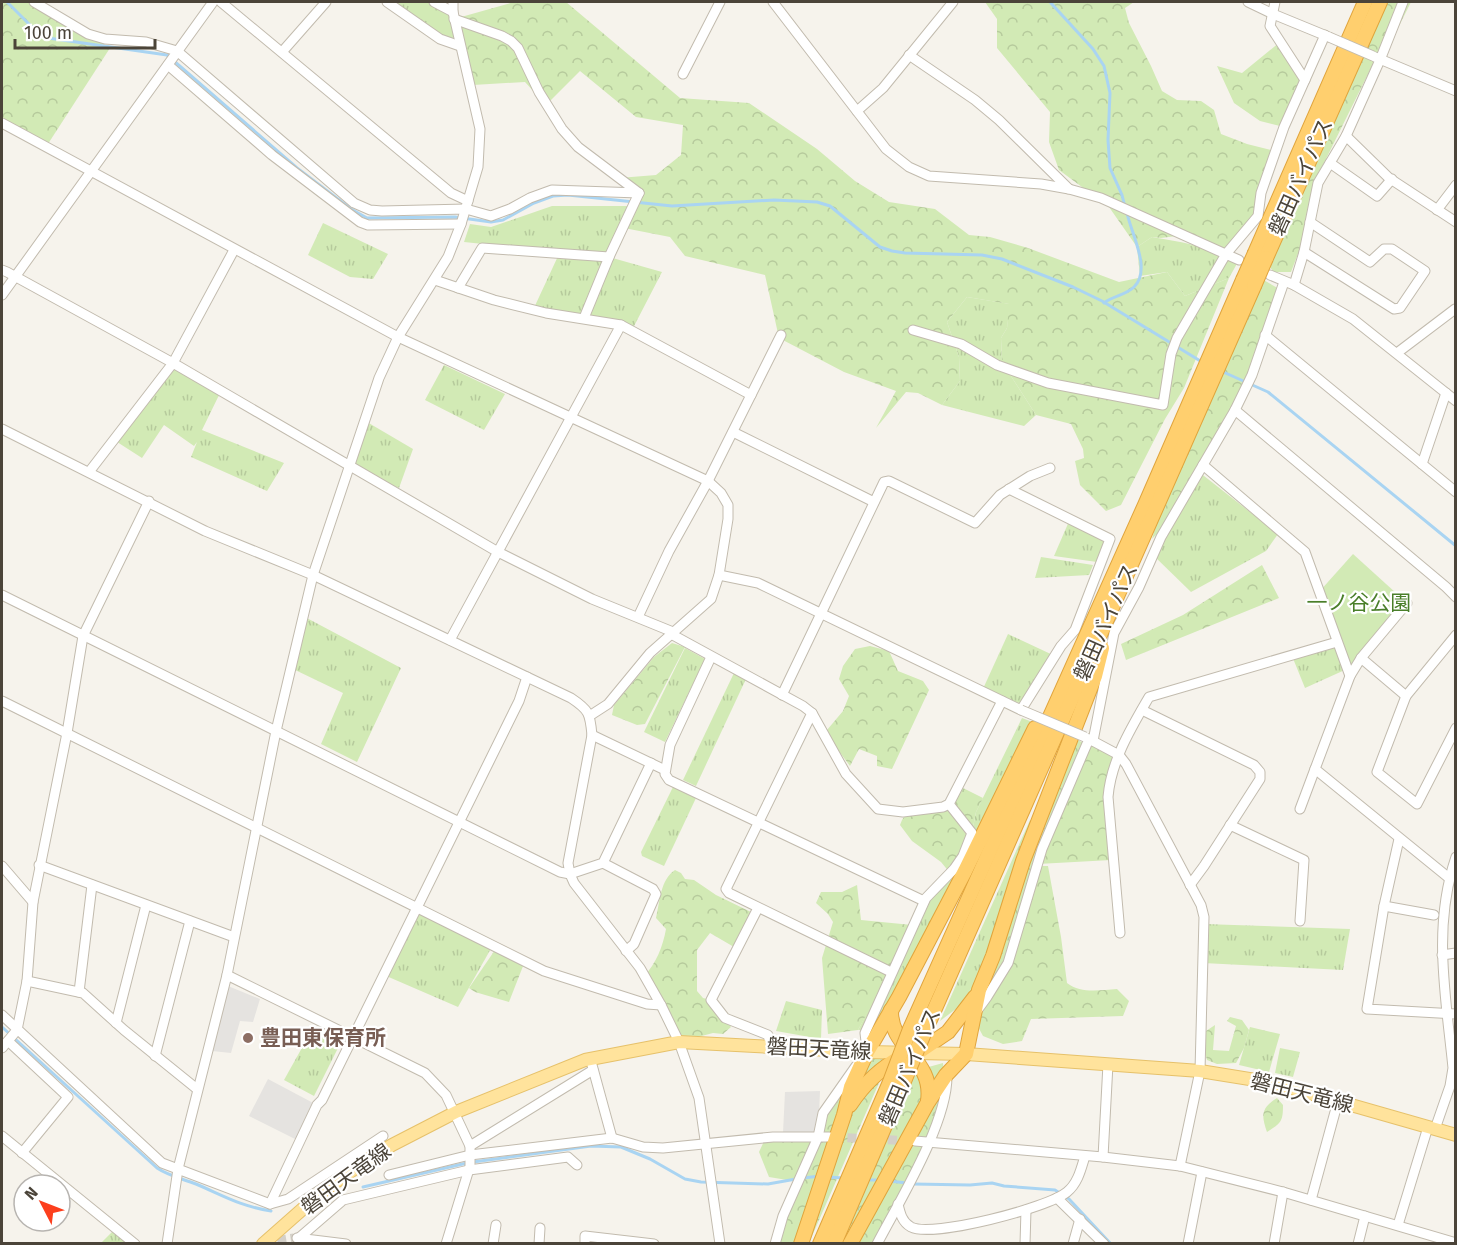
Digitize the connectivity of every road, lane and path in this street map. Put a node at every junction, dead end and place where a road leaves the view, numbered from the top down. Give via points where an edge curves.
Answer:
1 (34, 2) edge
2 (213, 2) edge
3 (221, 2) edge
4 (326, 2) edge
5 (387, 2) edge
6 (434, 2) edge
7 (453, 2) edge
8 (720, 2) edge
9 (773, 2) edge
10 (952, 2) edge
11 (1248, 2) edge
12 (1275, 2) edge
13 (1365, 2) edge
14 (1380, 2) edge
15 (1402, 2) edge
16 (1273, 14) junction
17 (454, 16) junction
18 (1327, 36) junction
19 (460, 46) junction
20 (177, 51) junction
21 (282, 52) junction
22 (909, 55) junction
23 (1376, 58) junction
24 (168, 65) junction
25 (683, 74) dead end
26 (1305, 80) junction
27 (1455, 92) edge
28 (857, 111) junction
29 (2, 123) edge
30 (1346, 136) junction
31 (1330, 163) junction
32 (91, 172) junction
33 (1392, 179) junction
34 (1455, 186) edge
35 (1070, 189) junction
36 (639, 193) junction
37 (467, 205) junction
38 (1437, 210) junction
39 (1310, 222) junction
40 (1455, 222) edge
41 (461, 224) junction
42 (234, 250) junction
43 (1304, 252) junction
44 (1226, 254) junction
45 (1260, 256) junction
46 (609, 257) junction
47 (1239, 260) dead end
48 (2, 270) edge
49 (1270, 275) dead end
50 (15, 277) junction
51 (435, 280) junction
52 (1289, 283) junction
53 (458, 288) junction
54 (2, 296) edge
55 (1455, 309) edge
56 (584, 318) junction
57 (621, 325) junction
58 (912, 330) dead end
59 (781, 334) dead end
60 (1265, 335) junction
61 (398, 338) junction
62 (1397, 353) junction
63 (173, 363) junction
64 (1446, 393) junction
65 (751, 395) junction
66 (1455, 401) edge
67 (1235, 410) junction
68 (571, 417) junction
69 (2, 429) edge
70 (732, 432) junction
71 (1422, 464) junction
72 (1203, 465) junction
73 (349, 466) junction
74 (1050, 468) dead end
75 (89, 472) junction
76 (708, 481) junction
77 (1009, 489) junction
78 (1455, 492) edge
79 (148, 501) junction
80 (874, 502) junction
81 (498, 552) junction
82 (313, 575) junction
83 (719, 575) junction
84 (2, 595) edge
85 (1455, 597) edge
86 (1108, 603) junction
87 (1407, 603) dead end
88 (822, 613) junction
89 (638, 617) junction
90 (672, 633) junction
91 (1455, 635) edge
92 (83, 636) junction
93 (450, 640) junction
94 (1337, 642) junction
95 (711, 657) junction
96 (1361, 658) junction
97 (1350, 676) junction
98 (527, 677) junction
99 (782, 695) junction
100 (1406, 696) junction
101 (2, 701) edge
102 (1002, 701) junction
103 (1021, 710) junction
104 (1142, 710) junction
105 (812, 713) junction
106 (591, 715) junction
107 (1455, 728) edge
108 (276, 731) junction
109 (67, 733) junction
110 (592, 735) junction
111 (1089, 739) junction
112 (1119, 755) junction
113 (651, 763) junction
114 (1315, 769) junction
115 (665, 770) junction
116 (949, 804) junction
117 (1300, 809) dead end
118 (460, 822) junction
119 (759, 822) junction
120 (1230, 825) junction
121 (257, 828) junction
122 (1400, 838) junction
123 (1455, 857) edge
124 (603, 863) junction
125 (39, 865) junction
126 (2, 866) edge
127 (570, 874) junction
128 (1449, 878) junction
129 (92, 885) junction
130 (1190, 885) junction
131 (924, 901) junction
132 (33, 902) junction
133 (146, 904) junction
134 (1384, 906) junction
135 (417, 907) junction
136 (758, 908) junction
137 (1434, 915) dead end
138 (190, 921) junction
139 (1300, 921) dead end
140 (1120, 933) dead end
141 (234, 937) junction
142 (627, 951) junction
143 (1455, 953) edge
144 (1442, 955) junction
145 (891, 972) junction
146 (226, 975) junction
147 (27, 981) junction
148 (979, 990) junction
149 (79, 992) junction
150 (662, 1005) junction
151 (891, 1010) junction
152 (1452, 1014) edge
153 (2, 1015) edge
154 (973, 1016) junction
155 (116, 1023) junction
156 (17, 1030) junction
157 (352, 1038) junction
158 (679, 1042) junction
159 (5, 1044) edge
160 (771, 1047) junction
161 (867, 1052) junction
162 (914, 1053) junction
163 (966, 1054) junction
164 (155, 1056) junction
165 (591, 1064) junction
166 (1108, 1064) junction
167 (1200, 1071) junction
168 (946, 1075) junction
169 (896, 1084) junction
170 (197, 1089) junction
171 (1338, 1101) junction
172 (928, 1102) junction
173 (456, 1112) junction
174 (844, 1115) junction
175 (1432, 1128) junction
176 (1455, 1135) edge
177 (2, 1136) edge
178 (383, 1136) dead end
179 (818, 1137) junction
180 (830, 1137) tunnel mouth
181 (612, 1138) junction
182 (915, 1141) tunnel mouth
183 (929, 1142) junction
184 (705, 1143) junction
185 (22, 1153) junction
186 (1086, 1156) junction
187 (1103, 1157) junction
188 (470, 1159) junction
189 (578, 1165) dead end
190 (1180, 1166) junction
191 (178, 1169) junction
192 (1202, 1172) junction
193 (389, 1175) dead end
194 (1283, 1192) junction
195 (1062, 1195) junction
196 (1311, 1200) junction
197 (270, 1204) junction
198 (898, 1204) junction
199 (1026, 1210) junction
200 (1365, 1216) junction
201 (1080, 1219) junction
202 (1398, 1225) junction
203 (496, 1226) dead end
204 (540, 1228) dead end
205 (1455, 1243) edge
206 (135, 1244) edge
207 (167, 1244) edge
208 (263, 1244) edge
209 (345, 1244) edge
210 (446, 1244) edge
211 (493, 1244) edge
212 (538, 1244) edge
213 (585, 1244) edge
214 (654, 1244) edge
215 (720, 1244) edge
216 (775, 1244) edge
217 (801, 1244) edge
218 (820, 1244) edge
219 (834, 1244) edge
220 (850, 1244) edge
221 (877, 1244) edge
222 (1024, 1244) edge
223 (1073, 1244) edge
224 (1104, 1244) edge
225 (1188, 1244) edge
226 (1274, 1244) edge
227 (1358, 1244) edge

1 - 20 street via 88,34 146,42
2 - 20 street
3 - 21 street
4 - 21 street
5 - 19 street via 441,39
6 - 17 street
7 - 17 street
8 - 25 street
9 - 28 street
10 - 22 street
11 - 16 street
12 - 16 street
13 - 45 highway, 磐田バイパス
14 - 45 highway, 磐田バイパス
15 - 23 street
16 - 18 street
16 - 26 street via 1270,26
17 - 19 street
17 - 36 street via 511,41 562,129 578,147
18 - 23 street, bridge
18 - 26 street
19 - 37 street via 480,129 478,167
20 - 24 street
20 - 37 street via 354,203 382,211
21 - 37 street
22 - 28 street via 883,88
22 - 35 street via 975,100
23 - 27 street
23 - 30 street
24 - 32 street
24 - 41 street via 272,155 360,222
26 - 44 street via 1261,193 1257,216
28 - 35 street via 886,149 909,167 929,176
29 - 32 street
30 - 31 street
30 - 33 street
31 - 33 street via 1377,196
31 - 39 street via 1318,183
32 - 42 street
32 - 50 street
33 - 38 street
34 - 38 street
35 - 44 street via 1101,198
36 - 37 street via 552,190 491,216
36 - 46 street
37 - 41 street
38 - 40 street
39 - 43 street
39 - 43 street via 1370,262 1384,249 1392,249 1425,271 1400,308 1394,309
41 - 51 street
42 - 61 street
42 - 63 street
43 - 52 street
44 - 47 street
44 - 58 street via 1177,338 1163,405 1048,382 997,365 961,344
45 - 86 highway, 磐田バイパス, bridge
46 - 53 street via 482,248
46 - 56 street
48 - 50 street
49 - 52 street
50 - 54 street
50 - 63 street
51 - 53 street
51 - 61 street
52 - 60 street
52 - 62 street via 1353,319
53 - 56 street via 546,314
55 - 62 street
56 - 57 street
57 - 65 street
57 - 68 street
59 - 65 street
60 - 67 street
60 - 71 street
61 - 68 street
61 - 73 street via 367,408
62 - 64 street
63 - 73 street
63 - 75 street
64 - 66 street
64 - 71 street
65 - 70 street
67 - 72 street
67 - 85 street
68 - 76 street
68 - 81 street
69 - 75 street
70 - 76 street
70 - 80 street
71 - 78 street
72 - 94 street via 1305,552
72 - 111 street via 1161,537 1114,633
73 - 81 street
73 - 82 street
74 - 77 street
75 - 79 street
76 - 83 street via 728,505
76 - 89 street
77 - 80 street via 975,523 889,481 884,482
77 - 103 street via 1110,539 1075,630 1061,645
79 - 82 street via 205,531
79 - 92 street
80 - 88 street
81 - 89 street via 592,599
81 - 93 street
82 - 93 street
82 - 108 street
83 - 88 street via 758,583
83 - 90 street via 711,599
84 - 92 street
86 - 148 highway via 1095,675 1023,861
86 - 151 highway via 1075,645 1001,800
86 - 169 highway, 磐田バイパス, bridge via 925,1031
86 - 169 highway, 磐田バイパス, bridge via 910,1029
87 - 96 street
88 - 99 street
88 - 102 street
89 - 90 street
90 - 95 street
90 - 106 street via 650,653 609,704
91 - 100 street
92 - 108 street
92 - 109 street
93 - 98 street
94 - 97 street
94 - 104 street via 1149,697
95 - 99 street
95 - 115 street via 670,745
96 - 97 street
96 - 100 street
97 - 114 street
98 - 106 street via 571,698
98 - 118 street
99 - 105 street
100 - 107 street via 1377,772 1417,804
101 - 109 street
102 - 103 street
102 - 116 street
103 - 111 street, bridge
104 - 112 street
104 - 120 street via 1254,765 1260,772 1260,779
105 - 116 street via 846,774 878,809 903,812
105 - 119 street
106 - 110 street
108 - 118 street
108 - 121 street
109 - 121 street
109 - 125 street
110 - 113 street
110 - 127 street via 568,863
111 - 112 street
111 - 154 street via 1042,849 1008,963
112 - 130 street
112 - 140 street via 1109,780 1108,797
113 - 115 street
113 - 124 street
114 - 117 street
114 - 122 street
115 - 119 street via 669,780
116 - 131 street via 972,833 954,869
118 - 127 street
118 - 135 street
119 - 131 street
119 - 136 street via 726,889
120 - 130 street
120 - 139 street via 1304,860
121 - 135 street
121 - 141 street
122 - 128 street
122 - 134 street
123 - 128 street
124 - 127 street
124 - 142 street via 656,894
125 - 129 street
125 - 132 street
126 - 132 street
127 - 142 street
128 - 144 street
129 - 133 street
129 - 149 street
130 - 167 street via 1204,917
131 - 145 street
132 - 147 street
133 - 138 street
133 - 155 street
134 - 137 street
134 - 152 street via 1367,1009
135 - 150 street via 544,970 647,1004
135 - 157 street
136 - 145 street
136 - 160 street via 711,1000 725,1018 768,1035
138 - 141 street
138 - 164 street
141 - 146 street
142 - 150 street
143 - 144 street
144 - 152 street
145 - 161 street via 865,1033
146 - 157 street
146 - 170 street
147 - 149 street
147 - 156 street
148 - 154 highway
148 - 162 highway via 948,1032
149 - 155 street
150 - 158 street
151 - 161 highway
151 - 162 highway via 894,1031
152 - 175 street via 1450,1086
153 - 156 street
154 - 163 highway
155 - 164 street
156 - 159 street
156 - 191 street via 162,1163
157 - 173 street via 424,1073 446,1095
157 - 197 street
158 - 160 main road, 磐田天竜線
158 - 165 main road, 磐田天竜線
158 - 184 street via 699,1098
159 - 185 street via 68,1098
160 - 161 main road, 磐田天竜線
161 - 162 main road, 磐田天竜線
161 - 174 highway via 851,1087
161 - 179 street via 823,1113
162 - 163 main road, 磐田天竜線
162 - 172 highway via 927,1077
162 - 174 highway via 894,1062 867,1083
163 - 166 main road, 磐田天竜線
163 - 168 highway
164 - 170 street
165 - 173 main road, 磐田天竜線 via 547,1073
165 - 181 street
165 - 188 street
166 - 167 main road, 磐田天竜線
166 - 187 street
167 - 171 main road, 磐田天竜線 via 1274,1083
167 - 190 street
168 - 172 highway
168 - 183 street via 947,1092
169 - 218 highway, 磐田バイパス
169 - 219 highway, 磐田バイパス
170 - 191 street
171 - 175 main road, 磐田天竜線
171 - 196 street
172 - 220 highway
173 - 188 street
173 - 208 main road, 磐田天竜線 via 361,1164 323,1191
174 - 217 highway
175 - 176 main road, 磐田天竜線
175 - 202 street
177 - 185 street
178 - 197 street via 288,1199
179 - 180 street
179 - 184 street
179 - 216 street via 783,1216
181 - 184 street via 643,1147
181 - 188 street
182 - 183 street
183 - 186 street
183 - 198 street
184 - 215 street
185 - 206 street
186 - 187 street
186 - 195 street via 1077,1181
187 - 190 street
188 - 189 street via 568,1157
188 - 193 street
188 - 209 street via 343,1200 297,1238
188 - 210 street
190 - 192 street
191 - 197 street
191 - 207 street
192 - 194 street
192 - 225 street
194 - 196 street
194 - 226 street
195 - 199 street
195 - 201 street
196 - 200 street
198 - 199 street via 904,1222 922,1229 972,1224
198 - 221 street
199 - 222 street
200 - 202 street
200 - 227 street
201 - 223 street
201 - 224 street
202 - 205 street
203 - 211 street
204 - 212 street
213 - 214 street via 585,1236

